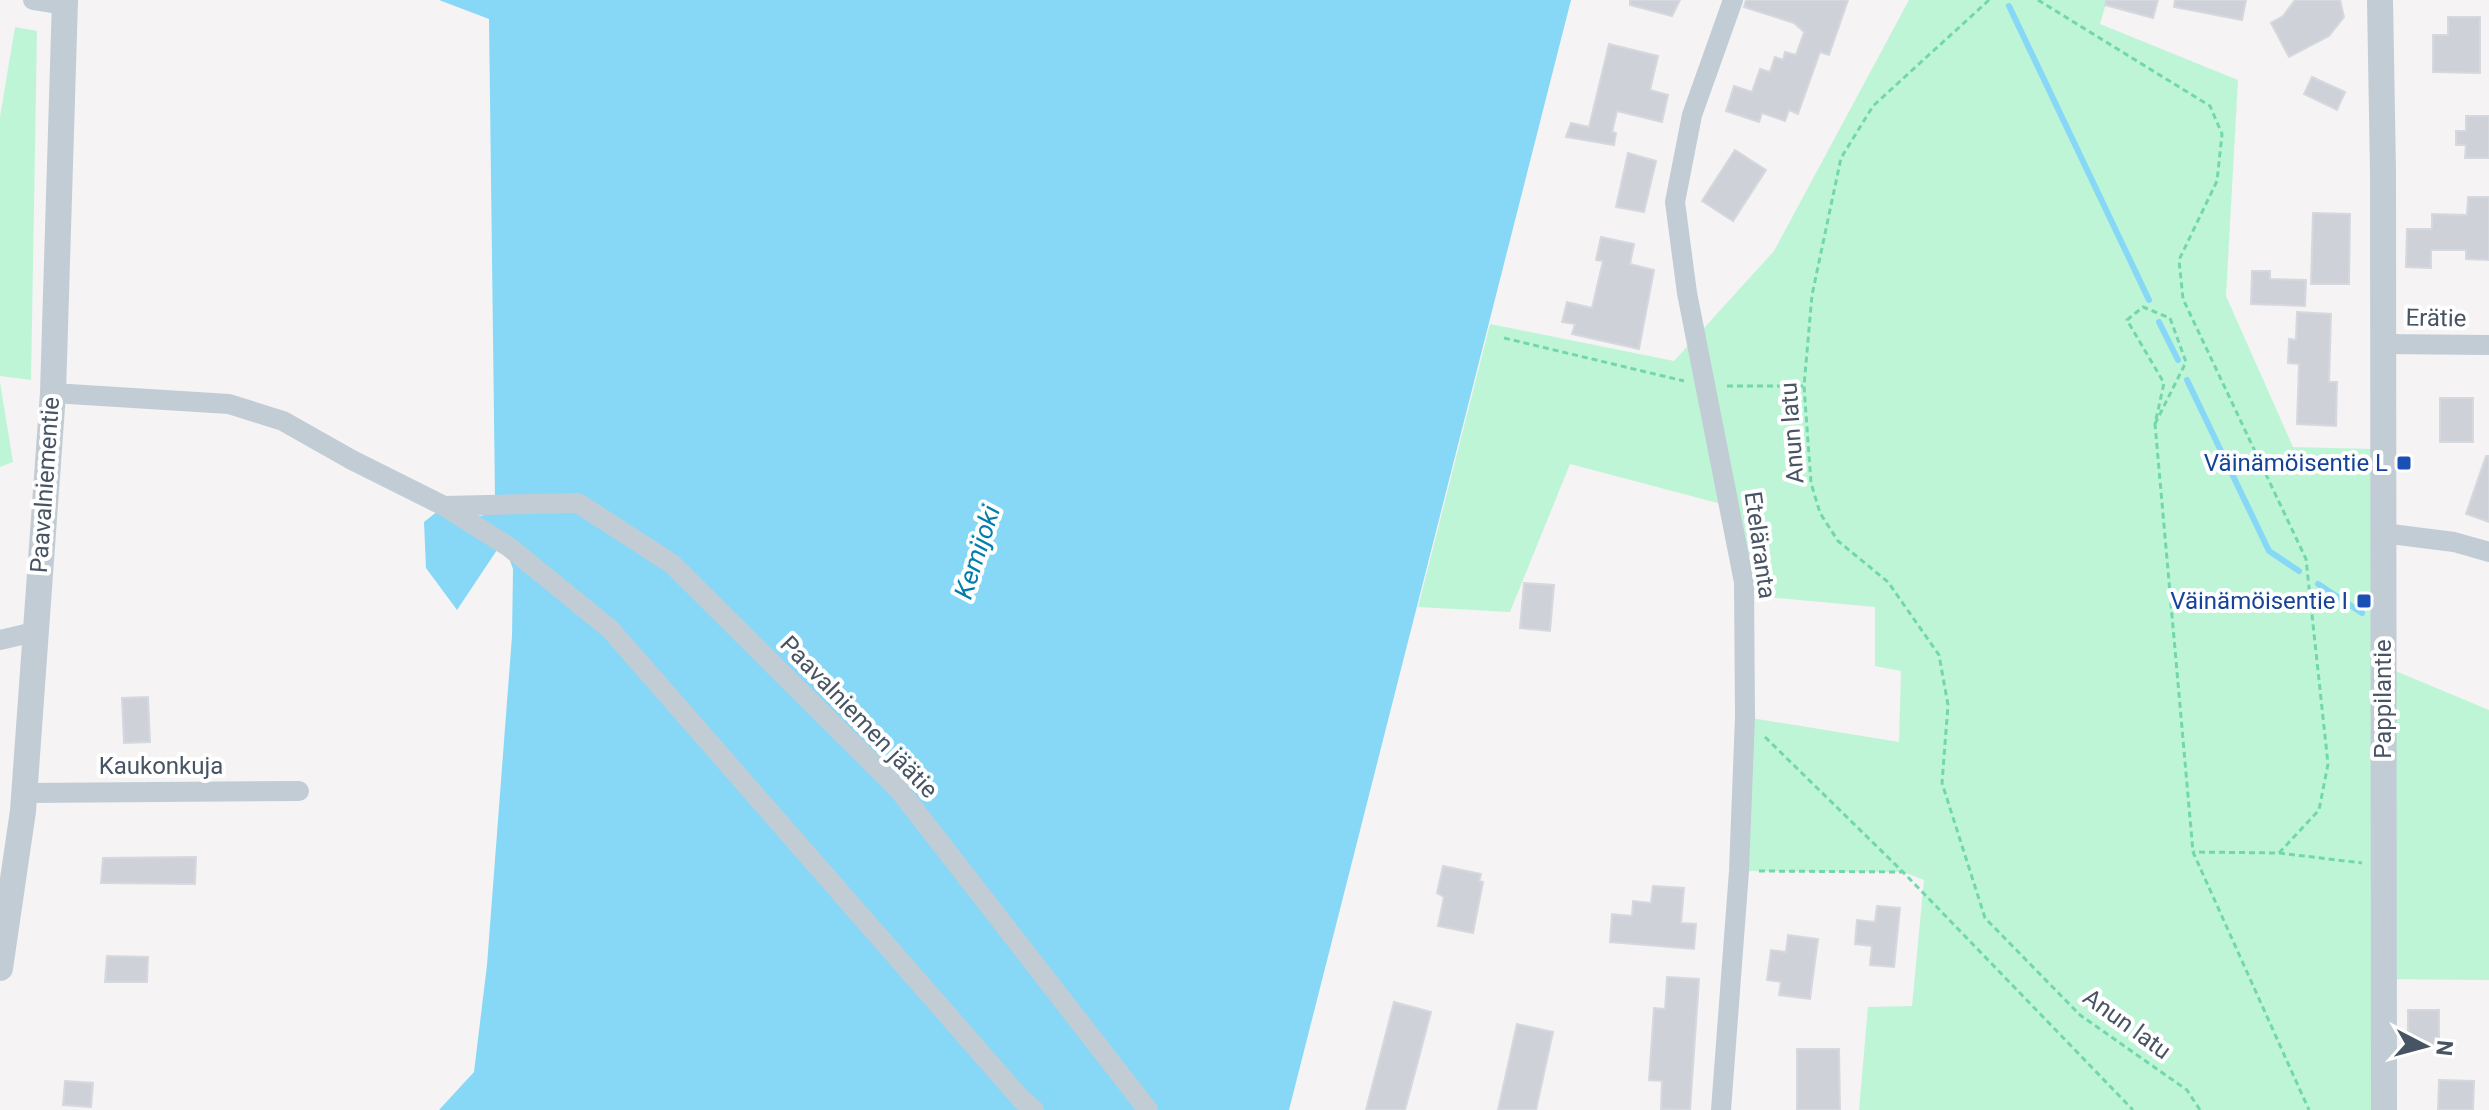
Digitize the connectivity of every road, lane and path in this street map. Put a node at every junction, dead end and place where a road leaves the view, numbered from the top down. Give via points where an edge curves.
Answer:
1 (33, 0) edge
2 (1733, 0) edge
3 (1989, 0) edge
4 (2038, 0) edge
5 (2380, 0) edge
6 (64, 2) edge
7 (1504, 338) dead end
8 (2383, 344) junction
9 (2489, 345) edge
10 (1706, 386) junction
11 (1804, 386) junction
12 (53, 393) junction
13 (2155, 424) junction
14 (444, 506) junction
15 (2383, 533) junction
16 (2489, 552) edge
17 (34, 632) junction
18 (0, 640) edge
19 (1745, 717) junction
20 (299, 791) dead end
21 (25, 793) junction
22 (2193, 852) junction
23 (2279, 853) junction
24 (2383, 866) junction
25 (1739, 871) junction
26 (1903, 872) junction
27 (0, 968) edge
28 (1034, 1110) edge
29 (1148, 1110) edge
30 (1721, 1110) edge
31 (2133, 1110) edge
32 (2200, 1110) edge
33 (2309, 1110) edge
34 (2384, 1110) edge

1 - 6 street
2 - 10 street, Eteläranta via 1692,115 1675,202
3 - 11 path, Anun latu via 1873,106 1841,158 1812,295
4 - 23 path via 2210,106 2222,134 2217,181 2179,260 2183,299 2306,559 2328,764 2319,810
5 - 8 street, Pappilantie
6 - 12 street, Paavalniementie
7 - 10 path
8 - 9 street, Erätie
8 - 15 street, Pappilantie
10 - 11 path
10 - 19 street, Eteläranta via 1744,582
11 - 32 path, Anun latu via 1811,483 1820,513 1838,541 1888,582 1939,655 1948,705 1942,783 1985,918 2080,1015 2187,1090
12 - 14 street, Paavalniemen jäätie via 229,404 283,421
12 - 17 street, Paavalniementie
13 - 13 path via 2186,362 2170,318 2143,307 2127,320 2164,383
13 - 22 path
14 - 28 street, Paavalniemen jäätie via 509,547 610,629
14 - 29 street, Paavalniemen jäätie via 578,503 672,564 900,791
15 - 16 street
15 - 24 street, Pappilantie
17 - 18 street
17 - 21 street, Paavalniementie
19 - 25 street, Eteläranta
19 - 26 path
20 - 21 street, Kaukonkuja
21 - 27 street, Paavalniementie
22 - 23 path
22 - 33 path
23 - 24 path
24 - 34 street, Pappilantie
25 - 26 path
25 - 30 street, Eteläranta
26 - 31 path

